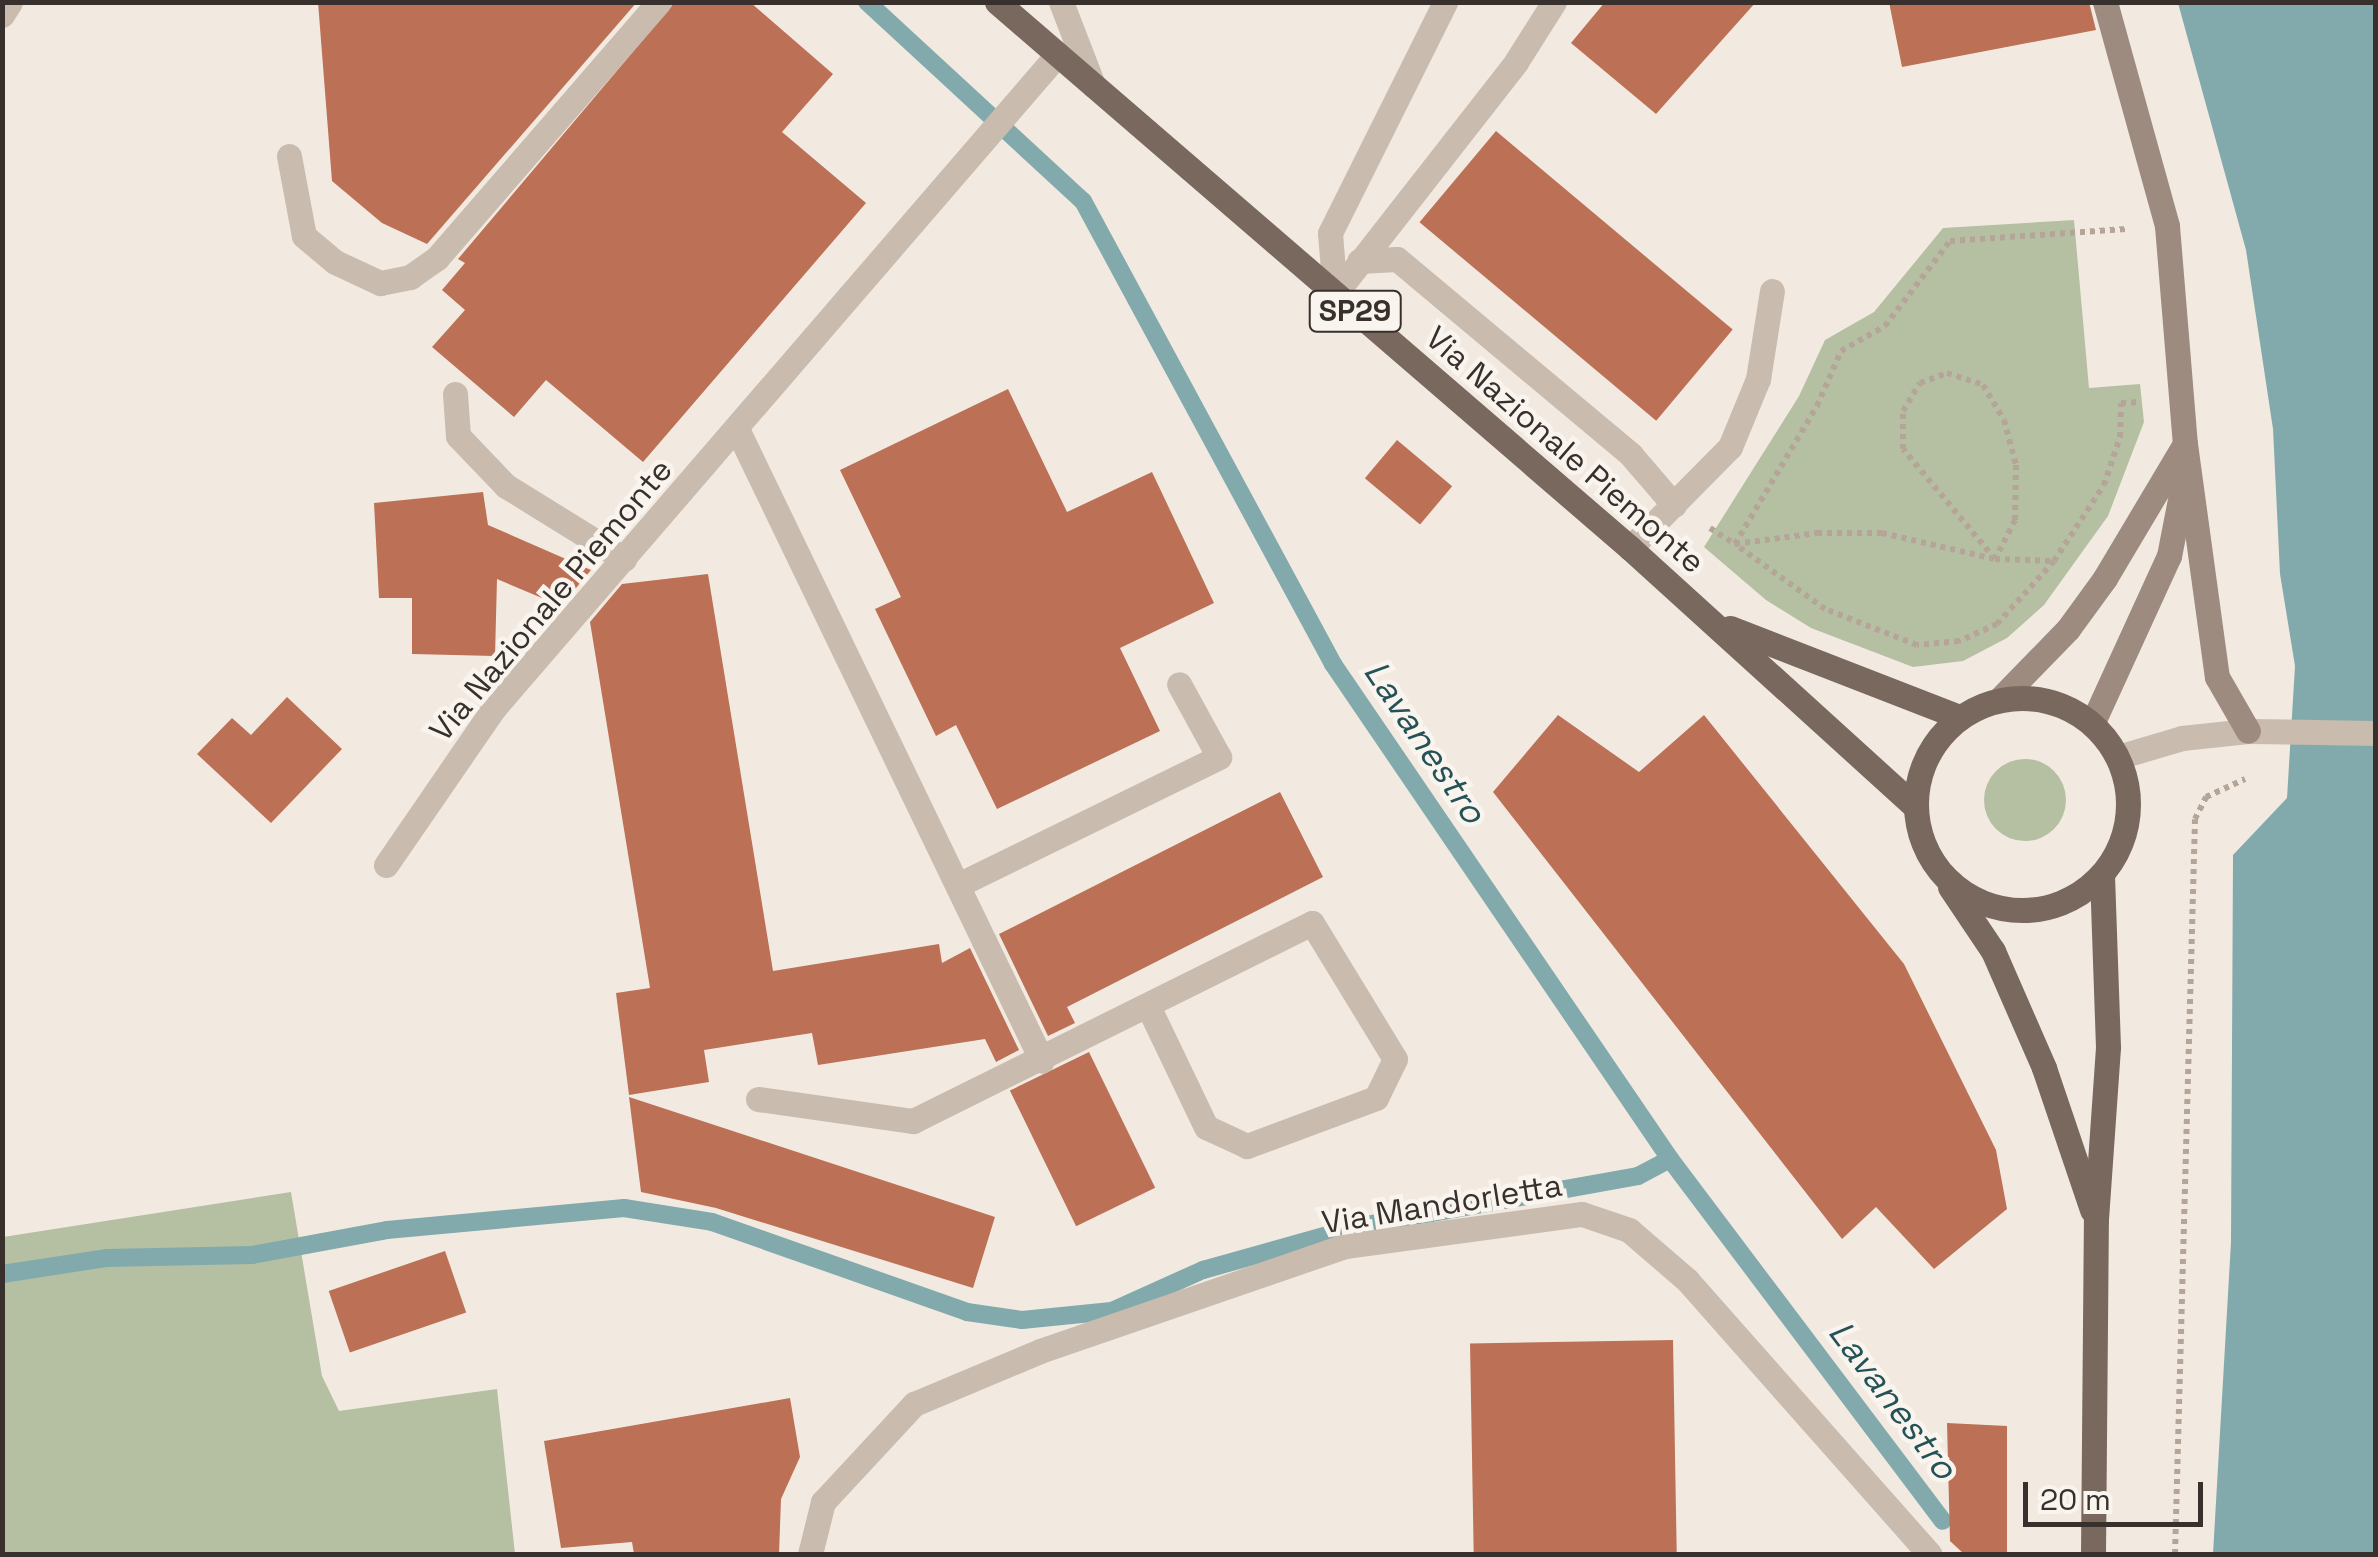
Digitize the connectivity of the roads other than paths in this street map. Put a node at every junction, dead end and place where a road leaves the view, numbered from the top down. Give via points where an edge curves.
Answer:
1 (10, 2) edge
2 (659, 2) edge
3 (997, 2) edge
4 (1061, 2) edge
5 (1445, 2) edge
6 (1554, 2) edge
7 (2105, 2) edge
8 (2, 15) edge
9 (1058, 54) junction
10 (1093, 85) junction
11 (289, 156) dead end
12 (1359, 261) junction
13 (1772, 290) dead end
14 (1335, 294) junction
15 (455, 394) dead end
16 (738, 431) junction
17 (2185, 444) junction
18 (1674, 505) junction
19 (1630, 548) junction
20 (624, 559) junction
21 (1712, 620) junction
22 (1180, 684) dead end
23 (1999, 700) junction
24 (1960, 717) junction
25 (2092, 724) junction
26 (2265, 731) junction
27 (2376, 732) edge
28 (2118, 757) junction
29 (1915, 806) junction
30 (386, 865) dead end
31 (1942, 874) junction
32 (2102, 877) junction
33 (958, 885) junction
34 (1148, 1006) junction
35 (1042, 1061) junction
36 (758, 1100) dead end
37 (2096, 1220) junction
38 (810, 1554) edge
39 (1928, 1554) edge
40 (2092, 1554) edge

1 - 8 street
2 - 11 street via 437,258 410,276 380,283 335,262 304,236
3 - 9 main road, Via Nazionale Piemonte / SP29
4 - 10 street
5 - 14 street via 1330,233
6 - 12 street via 1516,62
7 - 17 main road via 2167,226
9 - 10 main road, Via Nazionale Piemonte / SP29
9 - 16 street, Via Nazionale Piemonte
10 - 14 main road, Via Nazionale Piemonte / SP29
12 - 14 street
12 - 18 street via 1397,260 1632,456
13 - 18 street via 1758,379 1730,447
14 - 19 main road, Via Nazionale Piemonte / SP29
15 - 20 street via 458,436 506,486
16 - 20 street, Via Nazionale Piemonte
16 - 33 street
17 - 23 main road via 2077,616
17 - 25 main road via 2182,509 2169,556
17 - 26 main road via 2216,677
18 - 19 street
19 - 21 main road, Via Nazionale Piemonte / SP29
20 - 30 street, Via Nazionale Piemonte via 494,708
21 - 24 main road, Via Nazionale Piemonte / SP29
21 - 29 main road, Via Nazionale Piemonte / SP29
22 - 33 street via 1219,757
23 - 24 main road
23 - 25 main road via 2064,706
24 - 29 main road via 1936,741 1920,772
25 - 28 main road
26 - 27 street
26 - 28 street via 2182,738
28 - 32 main road via 2128,820
29 - 31 main road via 1927,854
31 - 32 main road via 1970,897 2003,909 2040,910 2074,899
31 - 37 main road via 1993,951 2044,1068
32 - 37 main road via 2108,1047
33 - 35 street
34 - 34 street via 1312,923 1395,1059 1376,1098 1246,1146 1206,1127
34 - 35 street
35 - 36 street via 912,1121
37 - 40 main road
38 - 39 street, Via Mandorletta via 823,1502 914,1404 1040,1351 1345,1246 1582,1214 1628,1230 1687,1280

